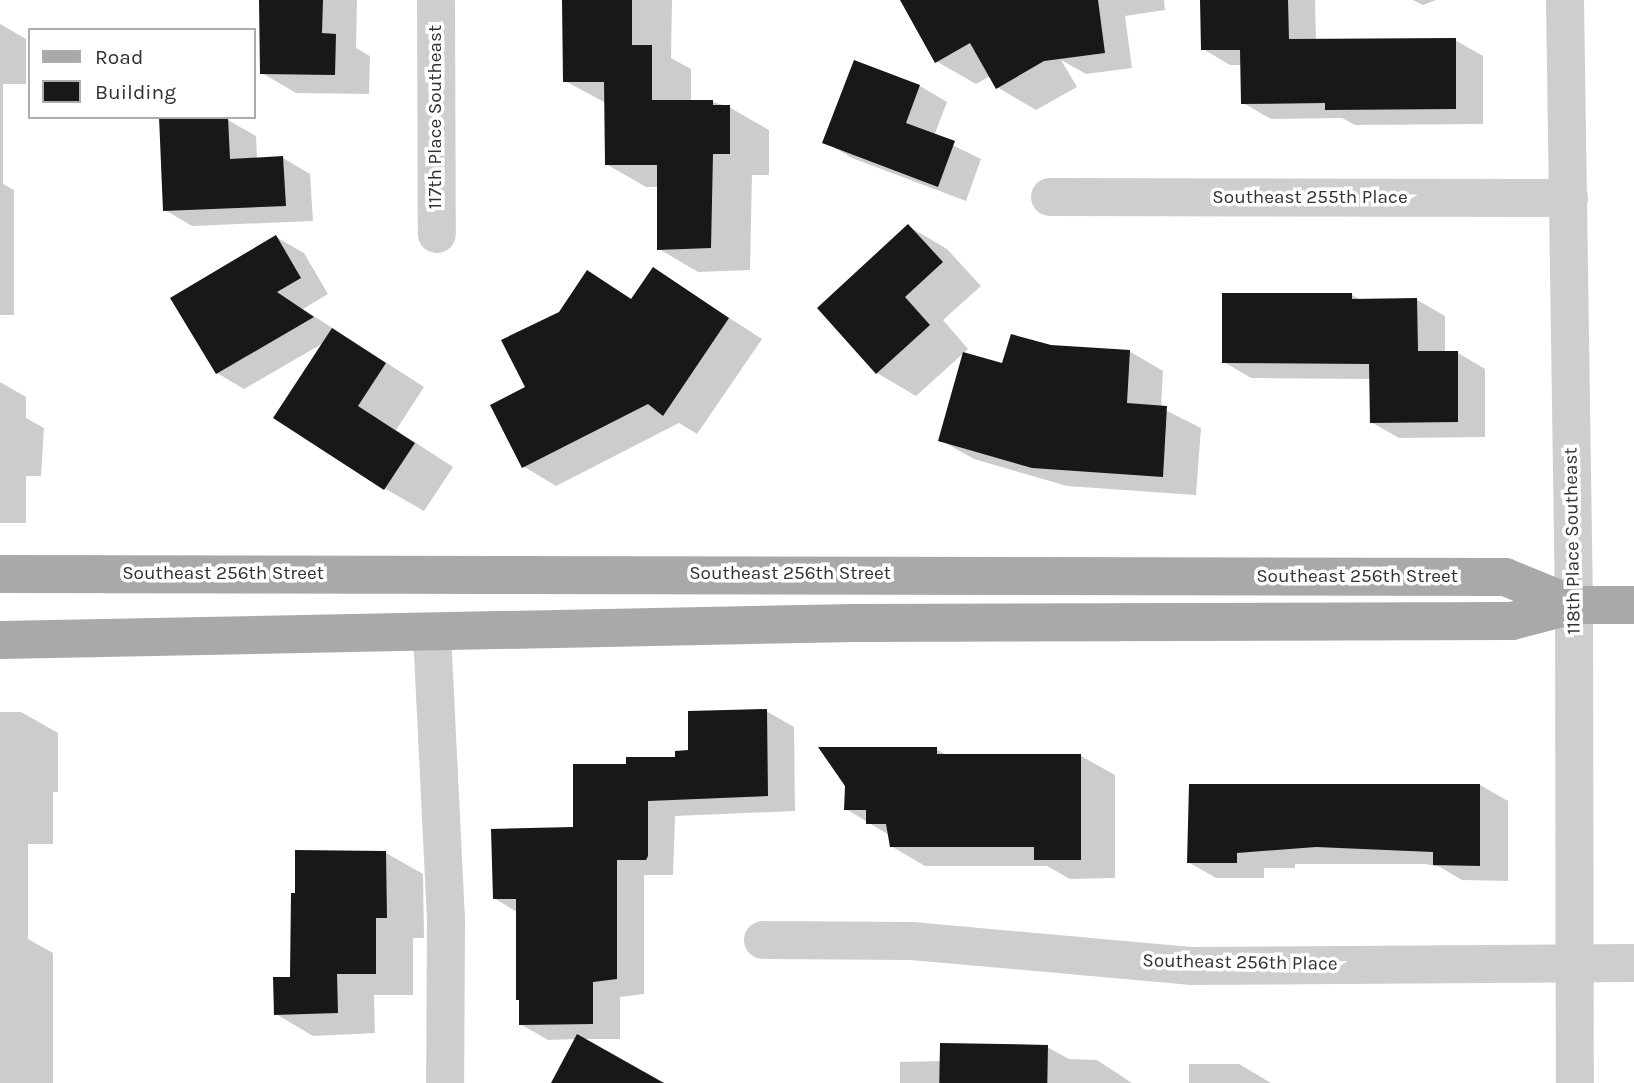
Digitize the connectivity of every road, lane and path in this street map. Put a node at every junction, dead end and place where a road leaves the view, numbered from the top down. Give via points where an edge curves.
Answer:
1 (436, 0) edge
2 (1565, 0) edge
3 (1050, 197) dead end
4 (1569, 198) junction
5 (437, 234) dead end
6 (0, 574) edge
7 (1574, 605) junction
8 (1634, 605) edge
9 (432, 633) junction
10 (0, 640) edge
11 (763, 940) dead end
12 (1576, 962) junction
13 (1634, 963) edge
14 (445, 1083) edge
15 (1575, 1083) edge

1 - 5 street, 117th Place Southeast
2 - 4 street, 118th Place Southeast
3 - 4 street, Southeast 255th Place
4 - 7 street, 118th Place Southeast
6 - 7 main road, Southeast 256th Street via 1505,577
7 - 8 main road, Southeast 256th Street
7 - 9 main road, Southeast 256th Street via 1512,621 854,623
7 - 12 street, 118th Place Southeast
9 - 10 main road, Southeast 256th Street
9 - 14 street via 446,919
11 - 12 street, Southeast 256th Place via 912,941 1190,966
12 - 13 street, Southeast 256th Place
12 - 15 street, 118th Place Southeast

